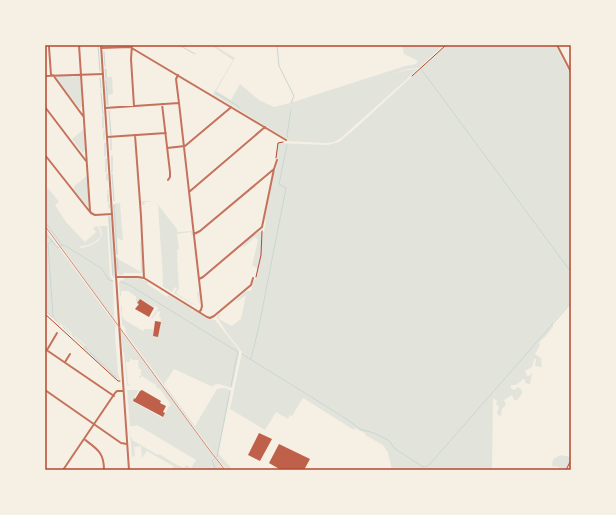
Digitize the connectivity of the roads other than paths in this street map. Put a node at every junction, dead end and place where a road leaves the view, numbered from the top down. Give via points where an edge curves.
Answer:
1 (79, 45) edge
2 (557, 45) edge
3 (50, 47) dead end
4 (101, 47) edge
5 (132, 47) edge
6 (571, 72) edge
7 (81, 74) junction
8 (103, 74) junction
9 (52, 75) junction
10 (178, 75) junction
11 (45, 76) edge
12 (179, 103) junction
13 (162, 104) junction
14 (134, 106) junction
15 (45, 107) edge
16 (231, 107) junction
17 (105, 108) junction
18 (84, 117) junction
19 (265, 127) junction
20 (166, 133) junction
21 (135, 135) junction
22 (107, 137) junction
23 (286, 140) dead end
24 (184, 146) junction
25 (167, 148) junction
26 (45, 155) edge
27 (277, 160) road end
28 (87, 162) junction
29 (274, 169) junction
30 (168, 180) dead end
31 (189, 192) junction
32 (90, 213) junction
33 (112, 214) junction
34 (194, 234) junction
35 (116, 277) junction
36 (144, 278) junction
37 (253, 278) road end
38 (199, 279) junction
39 (199, 312) junction
40 (57, 333) dead end
41 (46, 349) edge
42 (70, 354) dead end
43 (65, 362) junction
44 (45, 390) edge
45 (123, 391) junction
46 (114, 396) junction
47 (94, 424) junction
48 (84, 439) junction
49 (127, 444) junction
50 (62, 470) edge
51 (104, 470) edge
52 (129, 470) edge

1 - 7 street
2 - 6 street
3 - 9 street
4 - 5 street
4 - 8 street
5 - 10 street
5 - 14 street
7 - 8 street
7 - 9 street
7 - 18 street
8 - 17 street
9 - 11 street
9 - 18 street
10 - 12 street via 176,79
10 - 16 street
12 - 13 street
12 - 24 street
13 - 14 street
13 - 20 street
14 - 17 street
15 - 28 street
16 - 19 street
16 - 24 street
17 - 22 street
18 - 28 street
19 - 23 street
19 - 31 street
20 - 21 street
20 - 25 street
21 - 22 street
21 - 36 street
22 - 33 street
24 - 25 street
24 - 31 street
25 - 30 street via 170,172
26 - 32 street
27 - 29 street
28 - 32 street
29 - 34 street via 200,232
29 - 38 street via 261,228
31 - 34 street
32 - 33 street
33 - 35 street
34 - 38 street
35 - 36 street
35 - 45 street
36 - 39 street
37 - 39 street via 251,285 213,317 207,317
38 - 39 street via 202,306
40 - 41 street
41 - 43 street
42 - 43 street
43 - 46 street
44 - 47 street
45 - 46 street via 117,391
45 - 49 street
46 - 47 street
47 - 48 street
47 - 49 street via 121,443
48 - 50 street
48 - 51 street via 100,452
49 - 52 street

